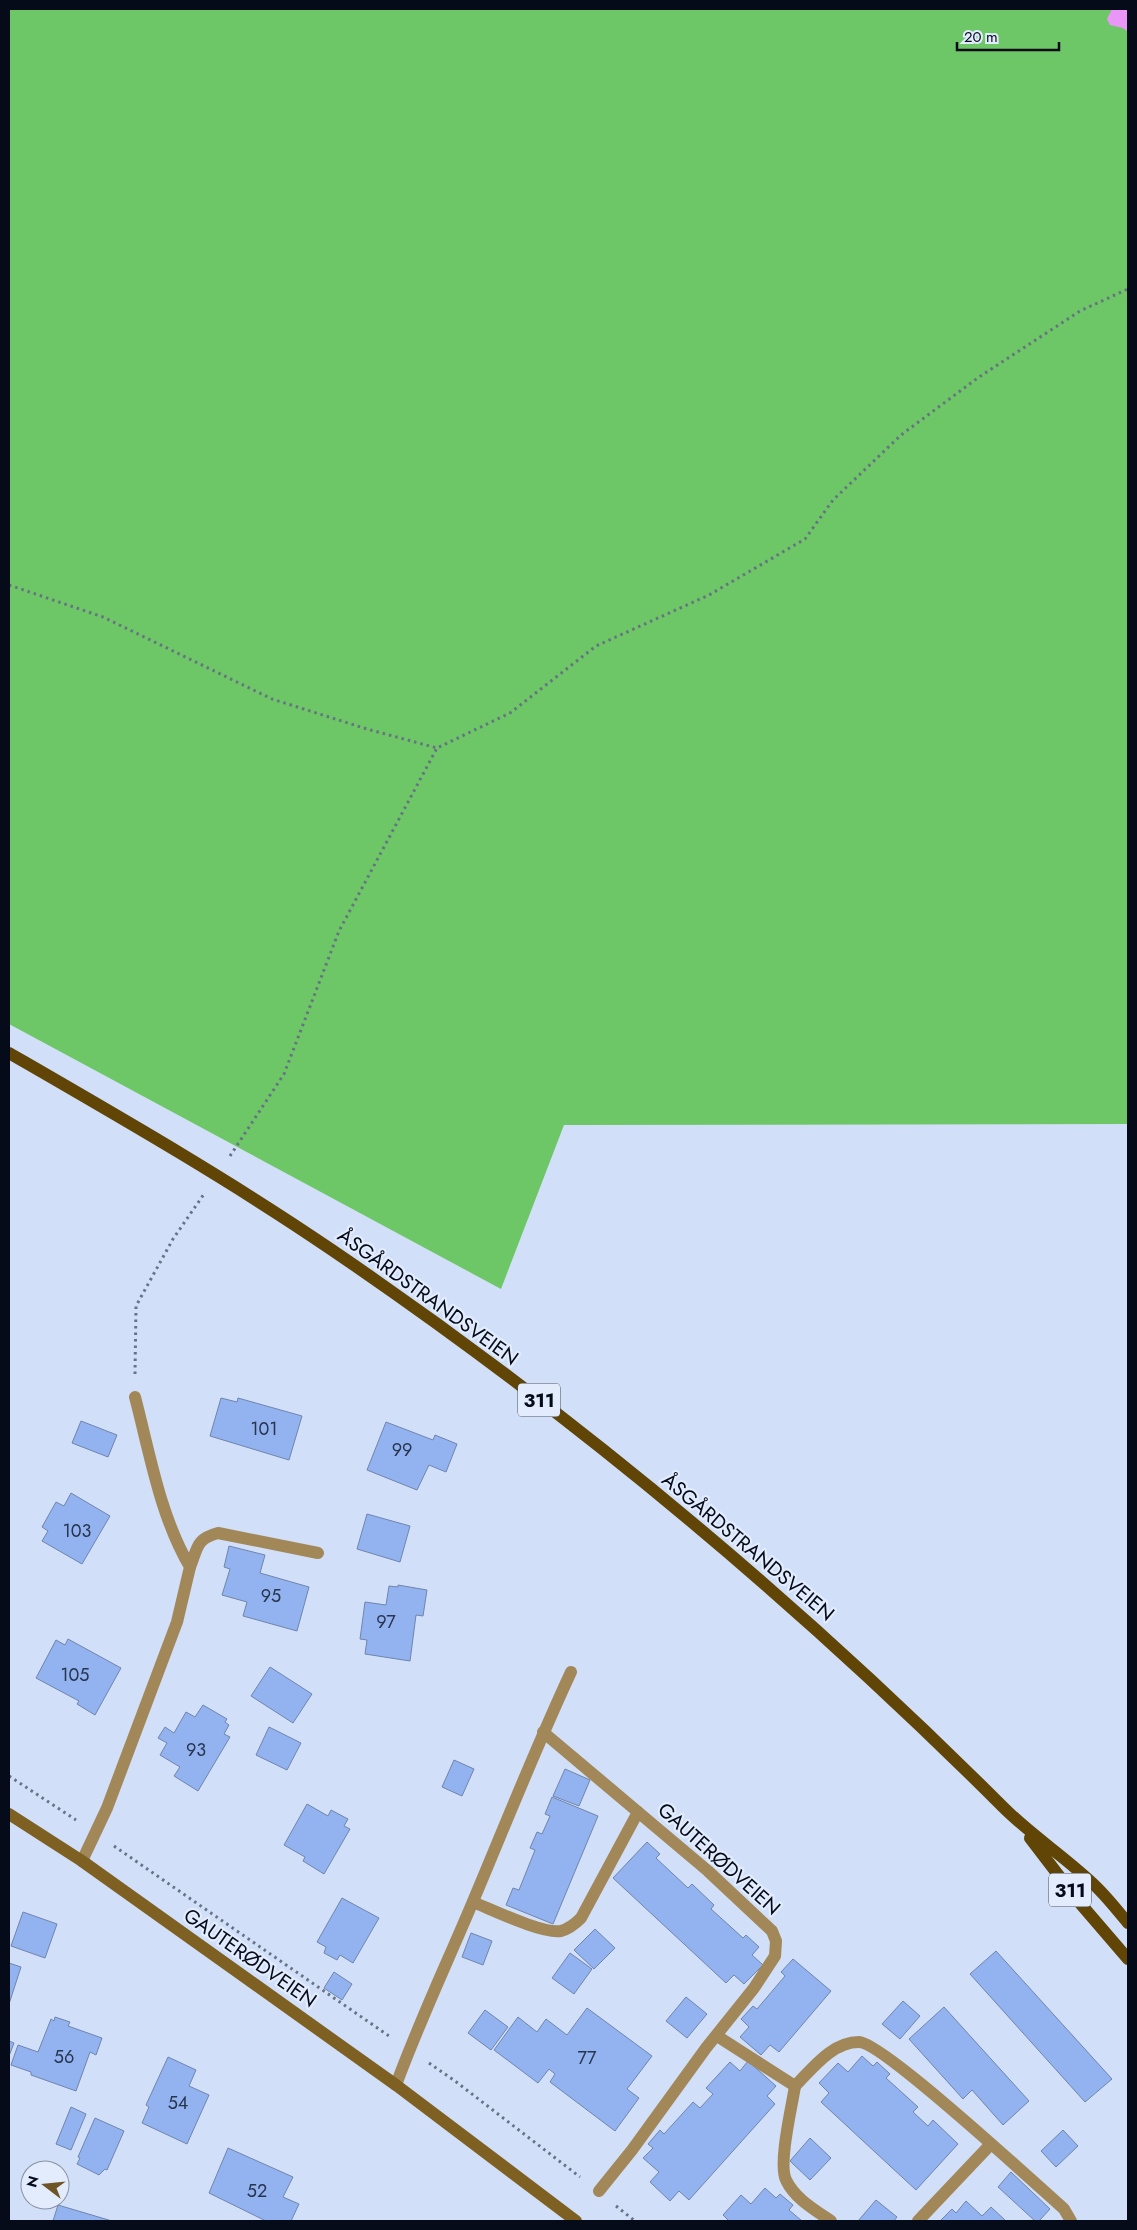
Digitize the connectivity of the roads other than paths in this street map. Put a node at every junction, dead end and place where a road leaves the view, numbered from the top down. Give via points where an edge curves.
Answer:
1 (9, 1053) edge
2 (135, 1397) road end
3 (318, 1553) dead end
4 (190, 1566) junction
5 (571, 1672) dead end
6 (543, 1732) junction
7 (638, 1812) junction
8 (9, 1814) edge
9 (1014, 1819) junction
10 (82, 1862) junction
11 (473, 1902) junction
12 (1128, 1924) edge
13 (1128, 1959) edge
14 (717, 2036) junction
15 (396, 2085) junction
16 (795, 2086) junction
17 (990, 2145) junction
18 (599, 2191) road end
19 (576, 2221) edge
20 (831, 2221) edge
21 (918, 2221) edge
22 (1071, 2221) edge

1 - 9 main road, ÅSGÅRDSTRANDSVEIEN / 311 via 174,1149 330,1249 575,1426 723,1547 859,1667
2 - 4 street via 168,1521 175,1542
3 - 4 street via 218,1533 205,1537
4 - 10 street via 177,1622 107,1808
5 - 6 street
6 - 7 street, GAUTERØDVEIEN
6 - 11 street
7 - 11 street, GAUTERØDVEIEN via 581,1918 562,1931 541,1929
7 - 14 street, GAUTERØDVEIEN via 715,1877 772,1931 776,1941 775,1956
8 - 10 main road, GAUTERØDVEIEN
9 - 12 main road, ÅSGÅRDSTRANDSVEIEN / 311 via 1093,1883
9 - 13 main road, ÅSGÅRDSTRANDSVEIEN / 311
10 - 15 main road, GAUTERØDVEIEN
11 - 15 street
14 - 16 street
14 - 18 street, GAUTERØDVEIEN
15 - 19 main road, GAUTERØDVEIEN
16 - 17 street via 831,2051 861,2042 917,2079
16 - 20 street via 783,2159 785,2179 799,2198
17 - 21 street
17 - 22 street via 1064,2209

